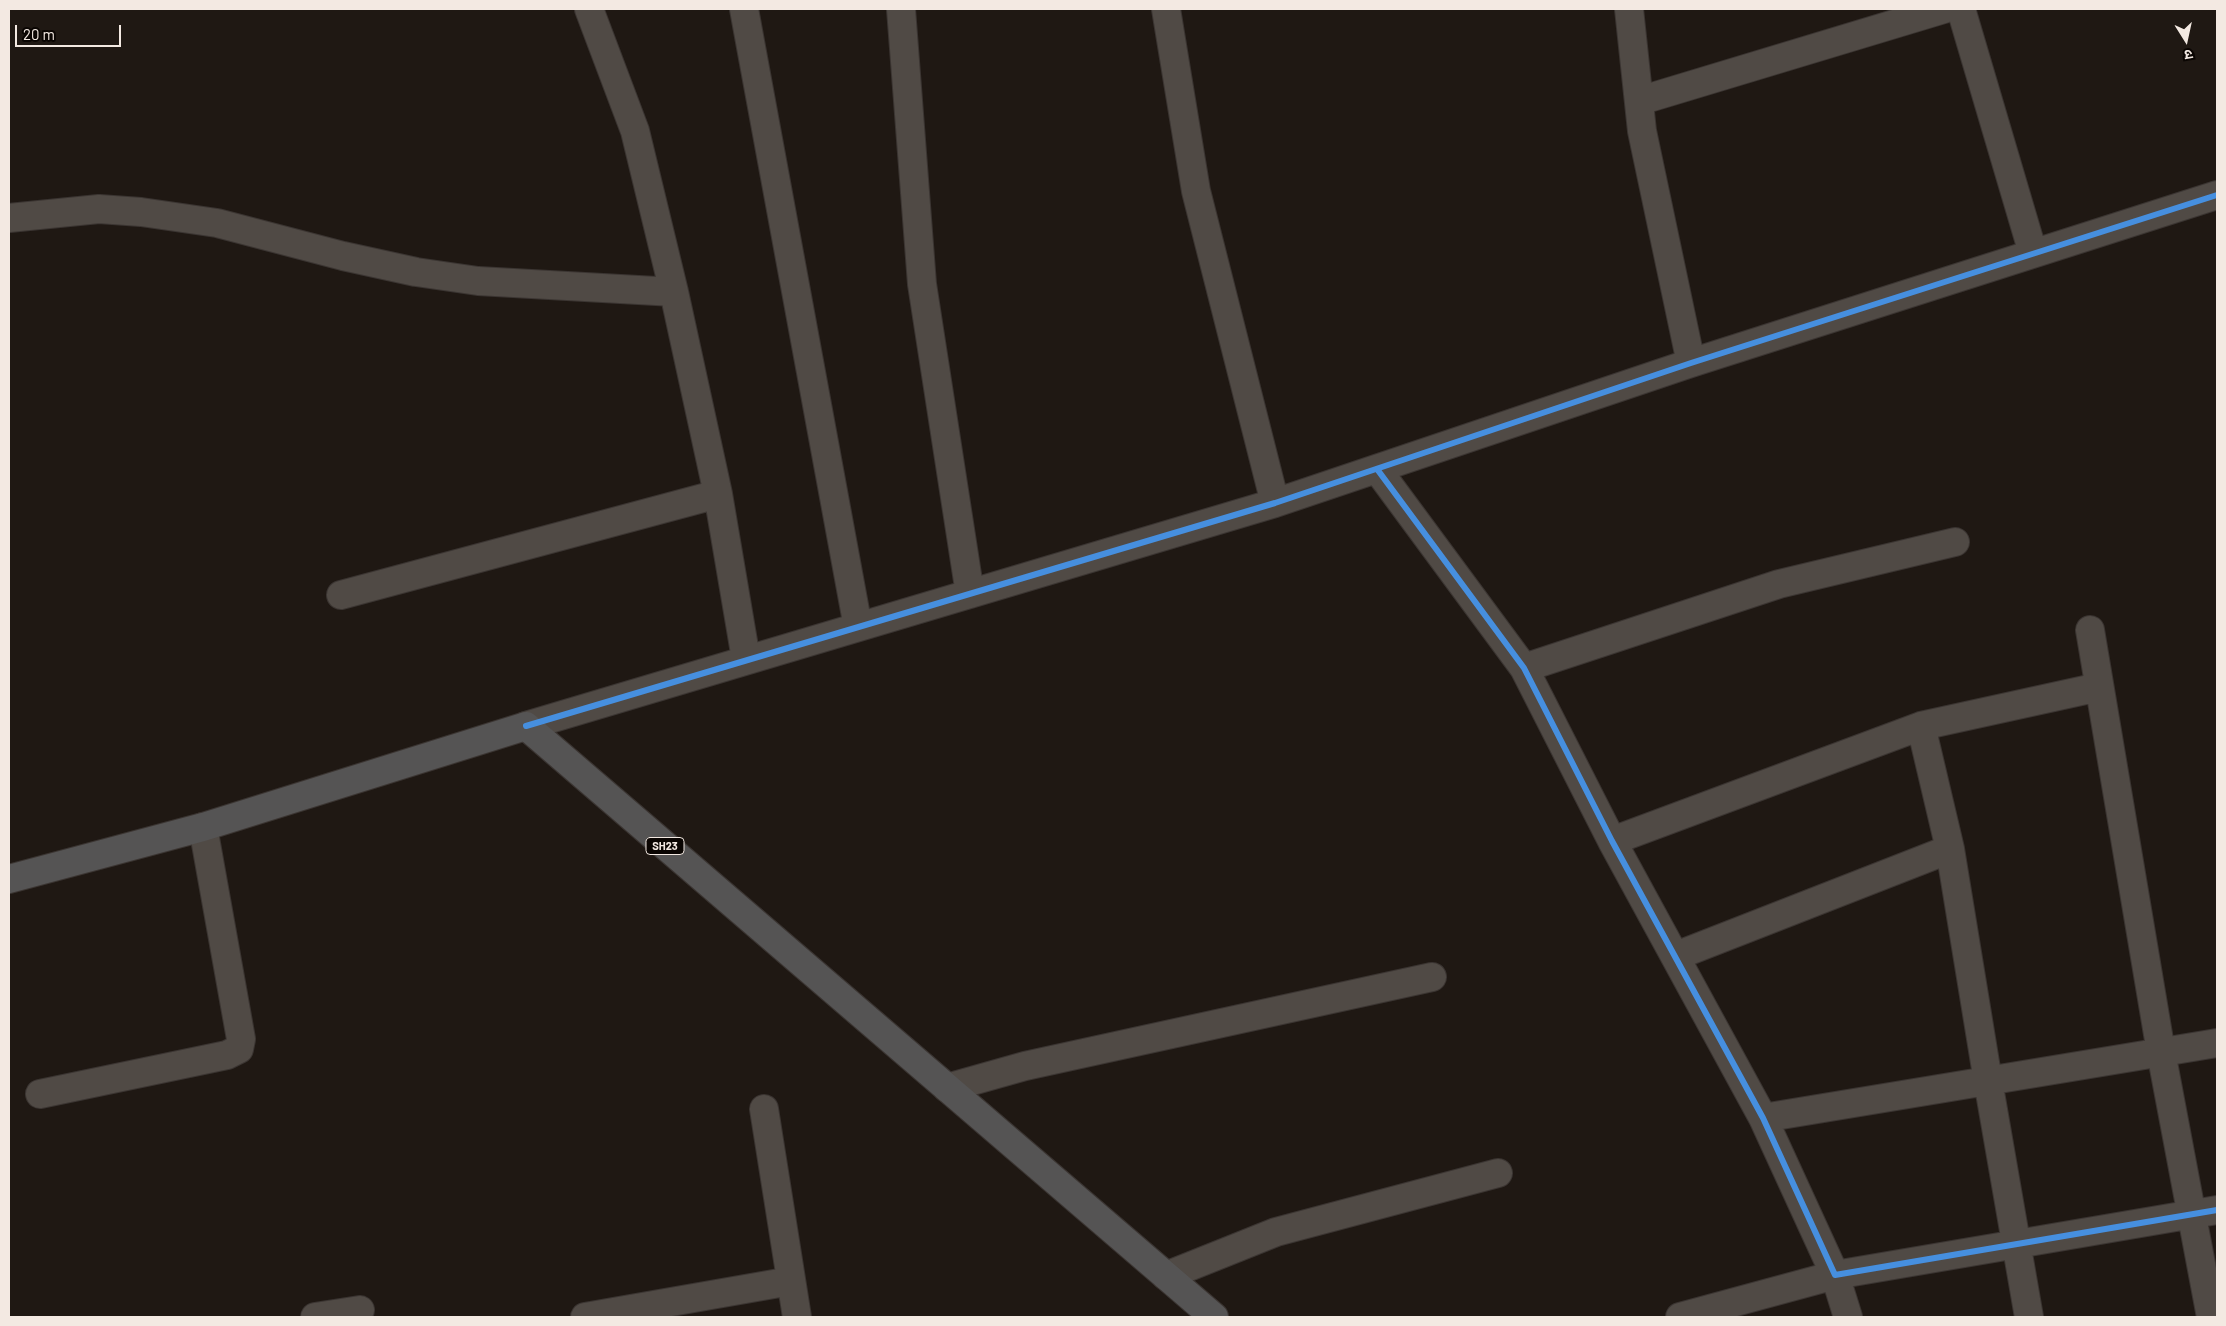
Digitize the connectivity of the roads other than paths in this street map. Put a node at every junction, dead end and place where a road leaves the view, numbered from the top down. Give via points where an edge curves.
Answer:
1 (589, 9) edge
2 (744, 9) edge
3 (901, 9) edge
4 (1166, 9) edge
5 (1629, 9) edge
6 (1944, 9) edge
7 (1961, 9) edge
8 (1639, 101) junction
9 (2217, 195) edge
10 (9, 218) edge
11 (2033, 252) junction
12 (674, 292) junction
13 (1691, 363) junction
14 (1377, 469) junction
15 (718, 494) junction
16 (1275, 503) junction
17 (1955, 542) dead end
18 (970, 594) junction
19 (341, 595) dead end
20 (858, 628) junction
21 (2090, 630) dead end
22 (746, 658) junction
23 (1524, 668) junction
24 (2099, 687) junction
25 (526, 726) junction
26 (1921, 726) junction
27 (203, 827) junction
28 (1612, 842) junction
29 (1950, 848) junction
30 (9, 879) edge
31 (1676, 956) junction
32 (1432, 978) dead end
33 (2217, 1043) edge
34 (2161, 1052) junction
35 (1988, 1081) junction
36 (947, 1088) junction
37 (40, 1094) dead end
38 (764, 1109) dead end
39 (1763, 1118) junction
40 (1498, 1173) dead end
41 (2204, 1212) edge
42 (2018, 1246) junction
43 (1835, 1275) junction
44 (1166, 1276) junction
45 (791, 1281) junction
46 (360, 1310) dead end
47 (315, 1317) edge
48 (585, 1317) edge
49 (797, 1317) edge
50 (1214, 1317) edge
51 (1680, 1317) edge
52 (1848, 1317) edge
53 (2030, 1317) edge
54 (2211, 1317) edge

1 - 12 street via 634,131
2 - 20 street
3 - 18 street via 922,284
4 - 16 street via 1196,191
5 - 8 street
6 - 8 street
7 - 11 street
8 - 13 street via 1642,131
9 - 11 street
10 - 12 street via 99,209 141,212 217,223 416,272 478,281
11 - 13 street
12 - 15 street
13 - 14 street
14 - 16 street
14 - 23 street
15 - 19 street
15 - 22 street
16 - 18 street
17 - 23 street via 1779,584
18 - 20 street
20 - 22 street
21 - 24 street
22 - 25 street
23 - 28 street
24 - 26 street
24 - 34 street
25 - 27 main road
25 - 36 main road, SH23
26 - 28 street
26 - 29 street
27 - 30 main road
27 - 37 street via 241,1039 239,1049 227,1056
28 - 31 street
29 - 31 street
29 - 35 street
31 - 39 street
32 - 36 street via 1026,1066
33 - 34 street
34 - 35 street
34 - 41 street
35 - 39 street
35 - 42 street
36 - 44 main road, SH23
38 - 45 street
39 - 43 street
40 - 44 street via 1276,1232
41 - 42 street
41 - 54 street
42 - 43 street
42 - 53 street
43 - 51 street
43 - 52 street
44 - 50 main road, SH23
45 - 48 street
45 - 49 street
46 - 47 street

